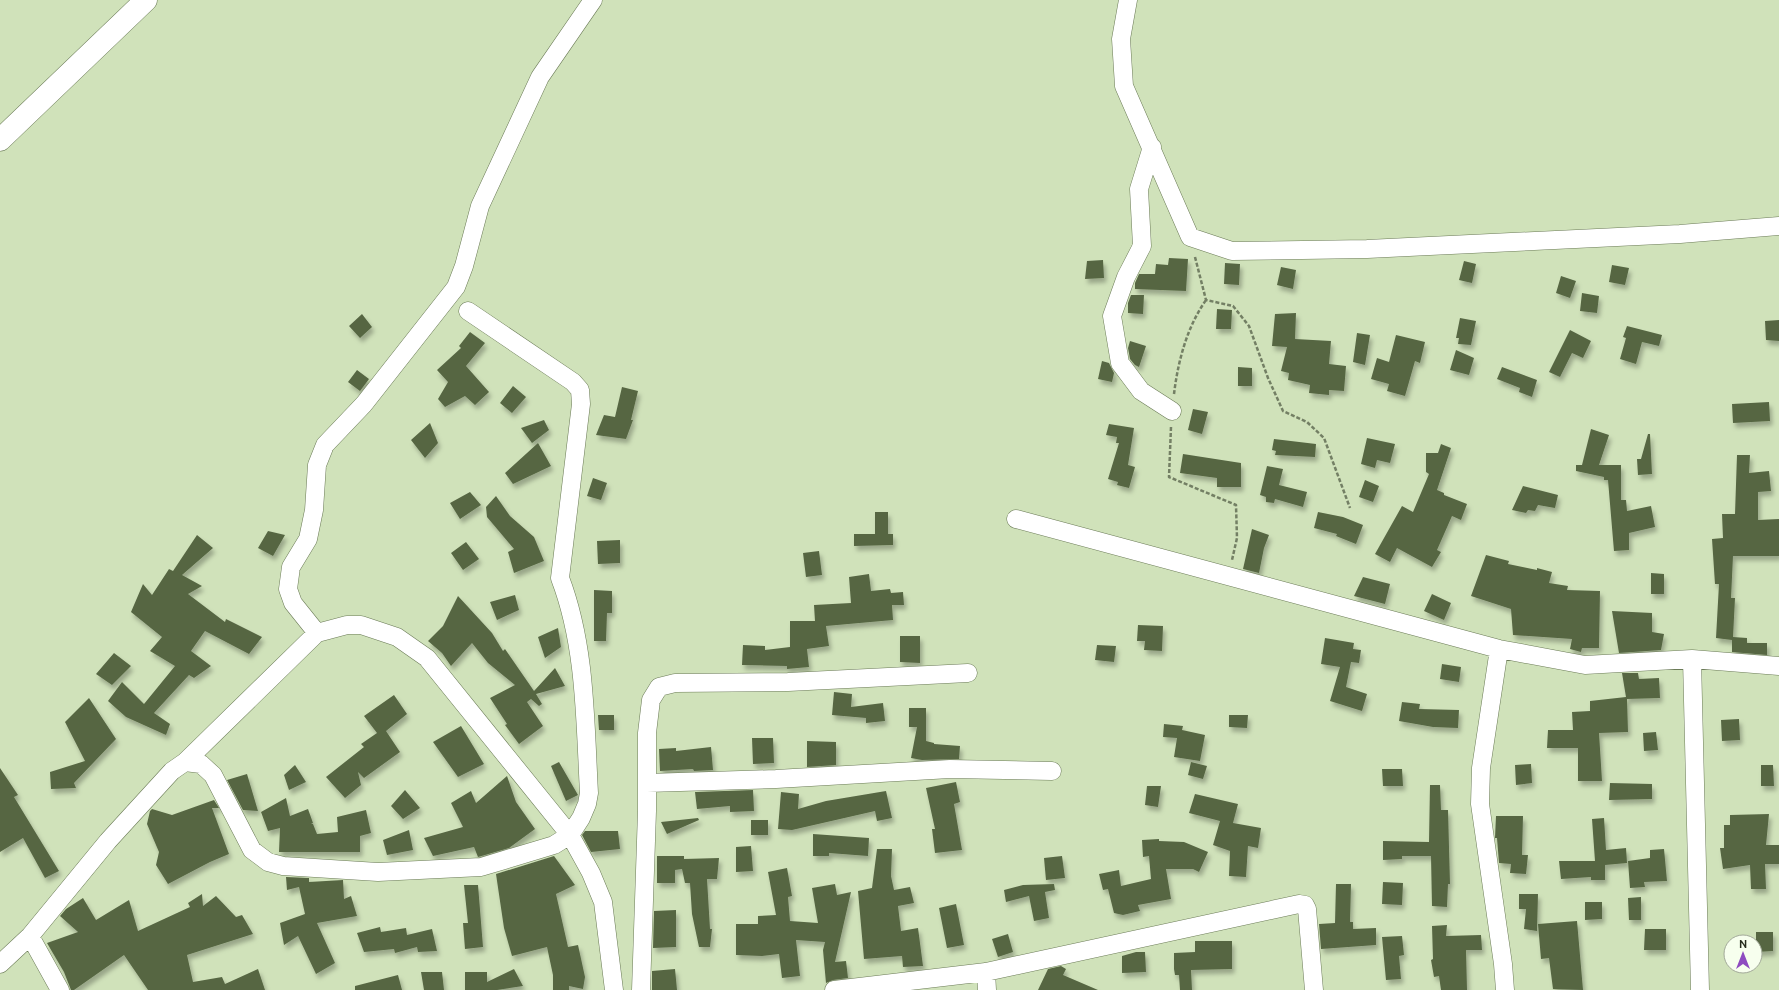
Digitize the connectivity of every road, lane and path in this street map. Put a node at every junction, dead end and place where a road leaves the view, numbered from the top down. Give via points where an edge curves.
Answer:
1 (146, 0) edge
2 (593, 0) edge
3 (1128, 0) edge
4 (0, 140) edge
5 (1152, 147) junction
6 (1779, 226) edge
7 (1190, 237) junction
8 (1206, 300) junction
9 (468, 311) dead end
10 (1172, 411) junction
11 (1350, 508) dead end
12 (1016, 519) dead end
13 (1228, 576) junction
14 (317, 633) junction
15 (1499, 649) junction
16 (1692, 659) junction
17 (1779, 666) edge
18 (968, 673) dead end
19 (185, 762) junction
20 (1052, 771) dead end
21 (647, 783) junction
22 (570, 835) junction
23 (30, 936) junction
24 (0, 964) edge
25 (986, 972) junction
26 (60, 990) edge
27 (614, 990) edge
28 (641, 990) edge
29 (834, 990) edge
30 (987, 990) edge
31 (1314, 990) edge
32 (1505, 990) edge
33 (1700, 990) edge

1 - 4 main road
2 - 14 street via 540,77 480,206 456,287 364,404 325,445 317,465 314,510 308,539 291,567 288,589 293,603
3 - 5 street via 1122,39 1124,86
5 - 7 street
5 - 10 street via 1139,189 1142,246 1126,277 1112,316 1120,363 1141,391
6 - 7 street via 1680,234 1367,249 1232,251
7 - 8 path
8 - 10 path via 1186,339 1177,370
8 - 11 path via 1233,306 1249,326 1283,411 1307,422 1324,438
9 - 22 street via 573,382 580,390 581,404 560,578 568,600 584,686 589,793 581,818
10 - 13 path via 1168,477 1236,505 1237,538
12 - 13 street
13 - 15 street
14 - 19 street
14 - 22 street via 347,625 361,625 396,637 426,658
15 - 16 street via 1585,665
15 - 32 street via 1481,768 1480,804
16 - 17 street
16 - 33 street
18 - 21 street via 788,682 675,683 659,686 651,700 647,733
19 - 22 street via 201,764 213,775 252,850 268,862 283,866 378,872 481,867 554,846
19 - 23 street via 172,771 108,841
20 - 21 street via 950,769
21 - 28 street
22 - 27 street via 591,873 603,902
23 - 24 street
23 - 26 street
25 - 29 street
25 - 30 street
25 - 31 street via 1299,904 1305,905 1307,909

